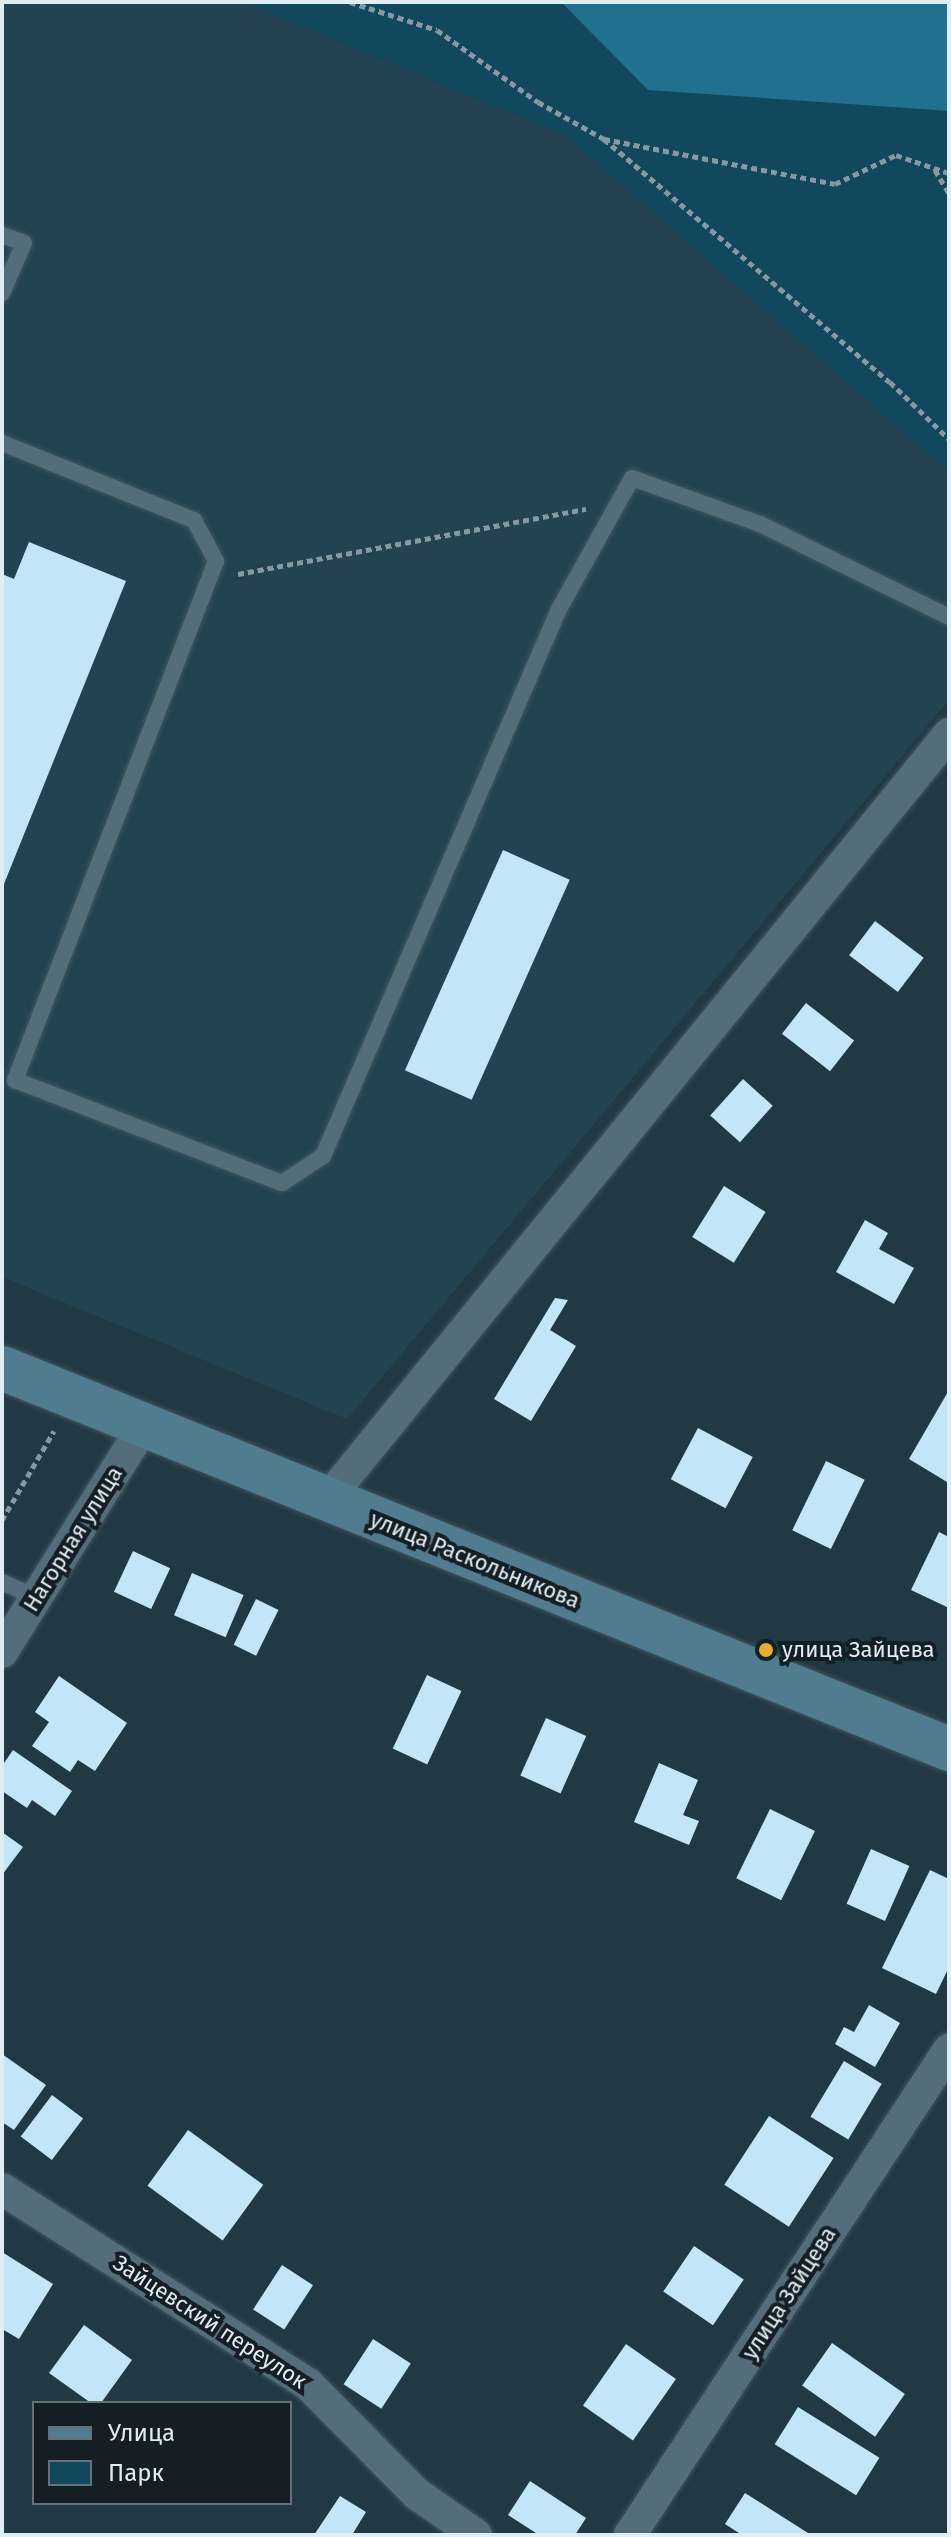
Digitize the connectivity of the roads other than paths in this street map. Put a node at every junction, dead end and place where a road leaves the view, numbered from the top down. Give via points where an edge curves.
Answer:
1 (2, 235) edge
2 (2, 293) edge
3 (2, 443) edge
4 (949, 617) edge
5 (949, 734) edge
6 (8, 1078) edge
7 (2, 1368) edge
8 (144, 1426) junction
9 (326, 1501) junction
10 (2, 1582) edge
11 (36, 1597) junction
12 (2, 1652) edge
13 (949, 1749) edge
14 (949, 2050) edge
15 (2, 2189) edge
16 (476, 2535) edge
17 (630, 2535) edge

1 - 2 lane via 24,243
3 - 6 lane via 194,520 216,561
4 - 6 lane via 760,524 632,478 558,611 323,1156 282,1183
5 - 9 street
7 - 8 main road, улица Раскольникова
8 - 9 main road, улица Раскольникова
8 - 11 street, Нагорная улица
9 - 13 main road, улица Раскольникова
10 - 11 lane
11 - 12 street, Нагорная улица
14 - 17 street, улица Зайцева
15 - 16 street, Зайцевский переулок via 308,2384 417,2494

